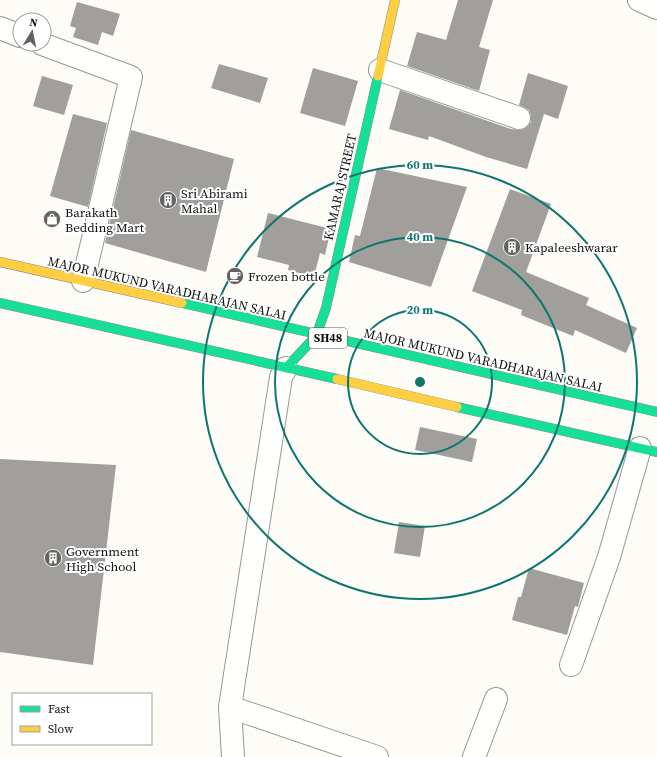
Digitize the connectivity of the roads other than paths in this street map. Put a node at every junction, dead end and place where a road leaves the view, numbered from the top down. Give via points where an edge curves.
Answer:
1 (395, 0) edge
2 (639, 0) edge
3 (657, 8) edge
4 (0, 28) edge
5 (12, 33) edge
6 (52, 48) edge
7 (380, 70) junction
8 (518, 118) dead end
9 (0, 262) edge
10 (83, 281) junction
11 (0, 302) edge
12 (316, 336) junction
13 (286, 368) junction
14 (657, 412) edge
15 (648, 450) edge
16 (570, 665) dead end
17 (496, 698) dead end
18 (230, 707) junction
19 (233, 757) edge
20 (377, 757) edge
21 (474, 757) edge

1 - 7 main road, KAMARAJ STREET
2 - 3 street
4 - 5 street
6 - 10 street via 131,77
7 - 8 street
7 - 12 main road, KAMARAJ STREET via 326,308
9 - 10 main road, MAJOR MUKUND VARADHARAJAN SALAI / SH48
10 - 12 main road, MAJOR MUKUND VARADHARAJAN SALAI / SH48
11 - 13 main road
12 - 13 main road, KAMARAJ STREET
12 - 14 main road, MAJOR MUKUND VARADHARAJAN SALAI / SH48
13 - 15 main road
13 - 18 street via 281,377
15 - 16 street
17 - 21 street
18 - 19 street
18 - 20 street

